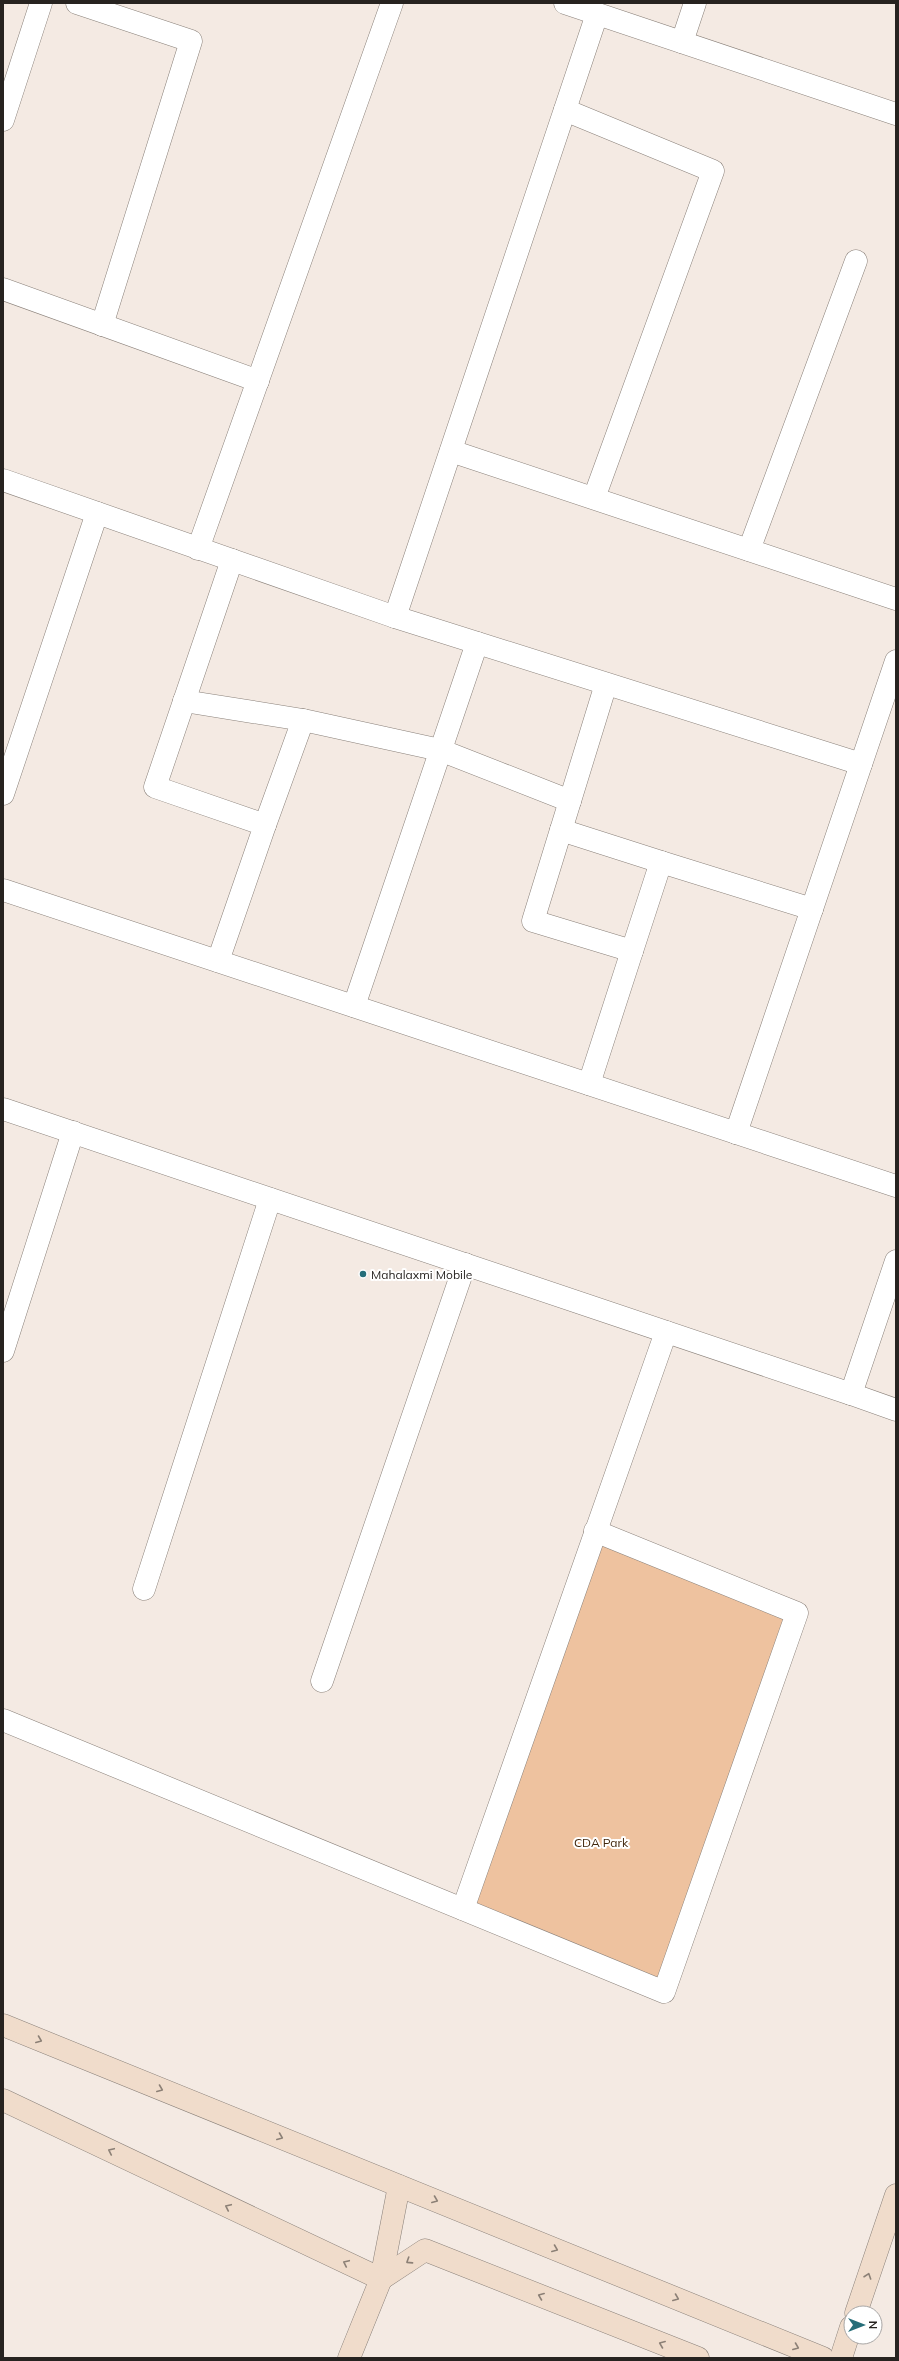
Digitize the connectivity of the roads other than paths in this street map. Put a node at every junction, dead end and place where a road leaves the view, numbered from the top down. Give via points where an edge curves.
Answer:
1 (41, 3) edge
2 (76, 3) edge
3 (392, 3) edge
4 (565, 3) edge
5 (695, 3) edge
6 (597, 14) junction
7 (682, 42) junction
8 (565, 110) junction
9 (896, 114) edge
10 (3, 120) edge
11 (856, 261) dead end
12 (3, 289) edge
13 (102, 325) junction
14 (258, 381) junction
15 (451, 451) junction
16 (3, 480) edge
17 (594, 498) junction
18 (97, 513) junction
19 (198, 549) junction
20 (750, 550) junction
21 (232, 560) junction
22 (896, 599) edge
23 (395, 617) junction
24 (477, 643) junction
25 (896, 662) edge
26 (606, 684) junction
27 (184, 701) junction
28 (303, 720) junction
29 (440, 750) junction
30 (861, 764) junction
31 (3, 794) edge
32 (570, 801) junction
33 (265, 825) junction
34 (561, 830) junction
35 (660, 862) junction
36 (3, 890) edge
37 (812, 909) junction
38 (632, 952) junction
39 (218, 961) junction
40 (354, 1006) junction
41 (589, 1084) junction
42 (3, 1109) edge
43 (73, 1132) junction
44 (736, 1133) junction
45 (896, 1186) edge
46 (270, 1199) junction
47 (896, 1261) edge
48 (465, 1264) junction
49 (666, 1332) junction
50 (3, 1352) edge
51 (851, 1394) junction
52 (896, 1410) edge
53 (595, 1531) junction
54 (144, 1589) dead end
55 (322, 1681) dead end
56 (3, 1720) edge
57 (463, 1909) junction
58 (3, 2025) edge
59 (3, 2100) edge
60 (399, 2186) junction
61 (896, 2195) edge
62 (381, 2279) junction
63 (859, 2305) edge
64 (845, 2345) edge
65 (349, 2358) edge
66 (698, 2358) edge
67 (823, 2358) edge
68 (840, 2358) edge

1 - 10 street
2 - 13 street via 191,41
3 - 14 street
4 - 6 street
5 - 7 street
6 - 7 street
6 - 8 street
7 - 9 street
8 - 15 street
8 - 17 street via 713,172
11 - 20 street
12 - 13 street
13 - 14 street
14 - 19 street
15 - 17 street
15 - 23 street
16 - 18 street
17 - 20 street
18 - 19 street
18 - 31 street
19 - 21 street
20 - 22 street
21 - 23 street
21 - 27 street
23 - 24 street
24 - 26 street
24 - 29 street
25 - 30 street
26 - 30 street
26 - 32 street
27 - 28 street
27 - 33 street via 155,787
28 - 29 street
28 - 33 street
29 - 32 street
29 - 40 street
30 - 37 street
32 - 34 street
33 - 39 street
34 - 35 street
34 - 38 street via 533,921
35 - 37 street
35 - 38 street
36 - 39 street
37 - 44 street
38 - 41 street
39 - 40 street
40 - 41 street
41 - 44 street
42 - 43 street
43 - 46 street
43 - 50 street
44 - 45 street
46 - 48 street
46 - 54 street
47 - 51 street
48 - 49 street
48 - 55 street
49 - 51 street
49 - 53 street
51 - 52 street
53 - 57 street
53 - 57 street via 796,1613 664,1992
56 - 57 street
58 -> 60 street
62 -> 59 street
60 - 62 street
60 -> 67 street
63 -> 61 street
62 - 65 street
66 -> 62 street via 425,2250
64 - 68 street

